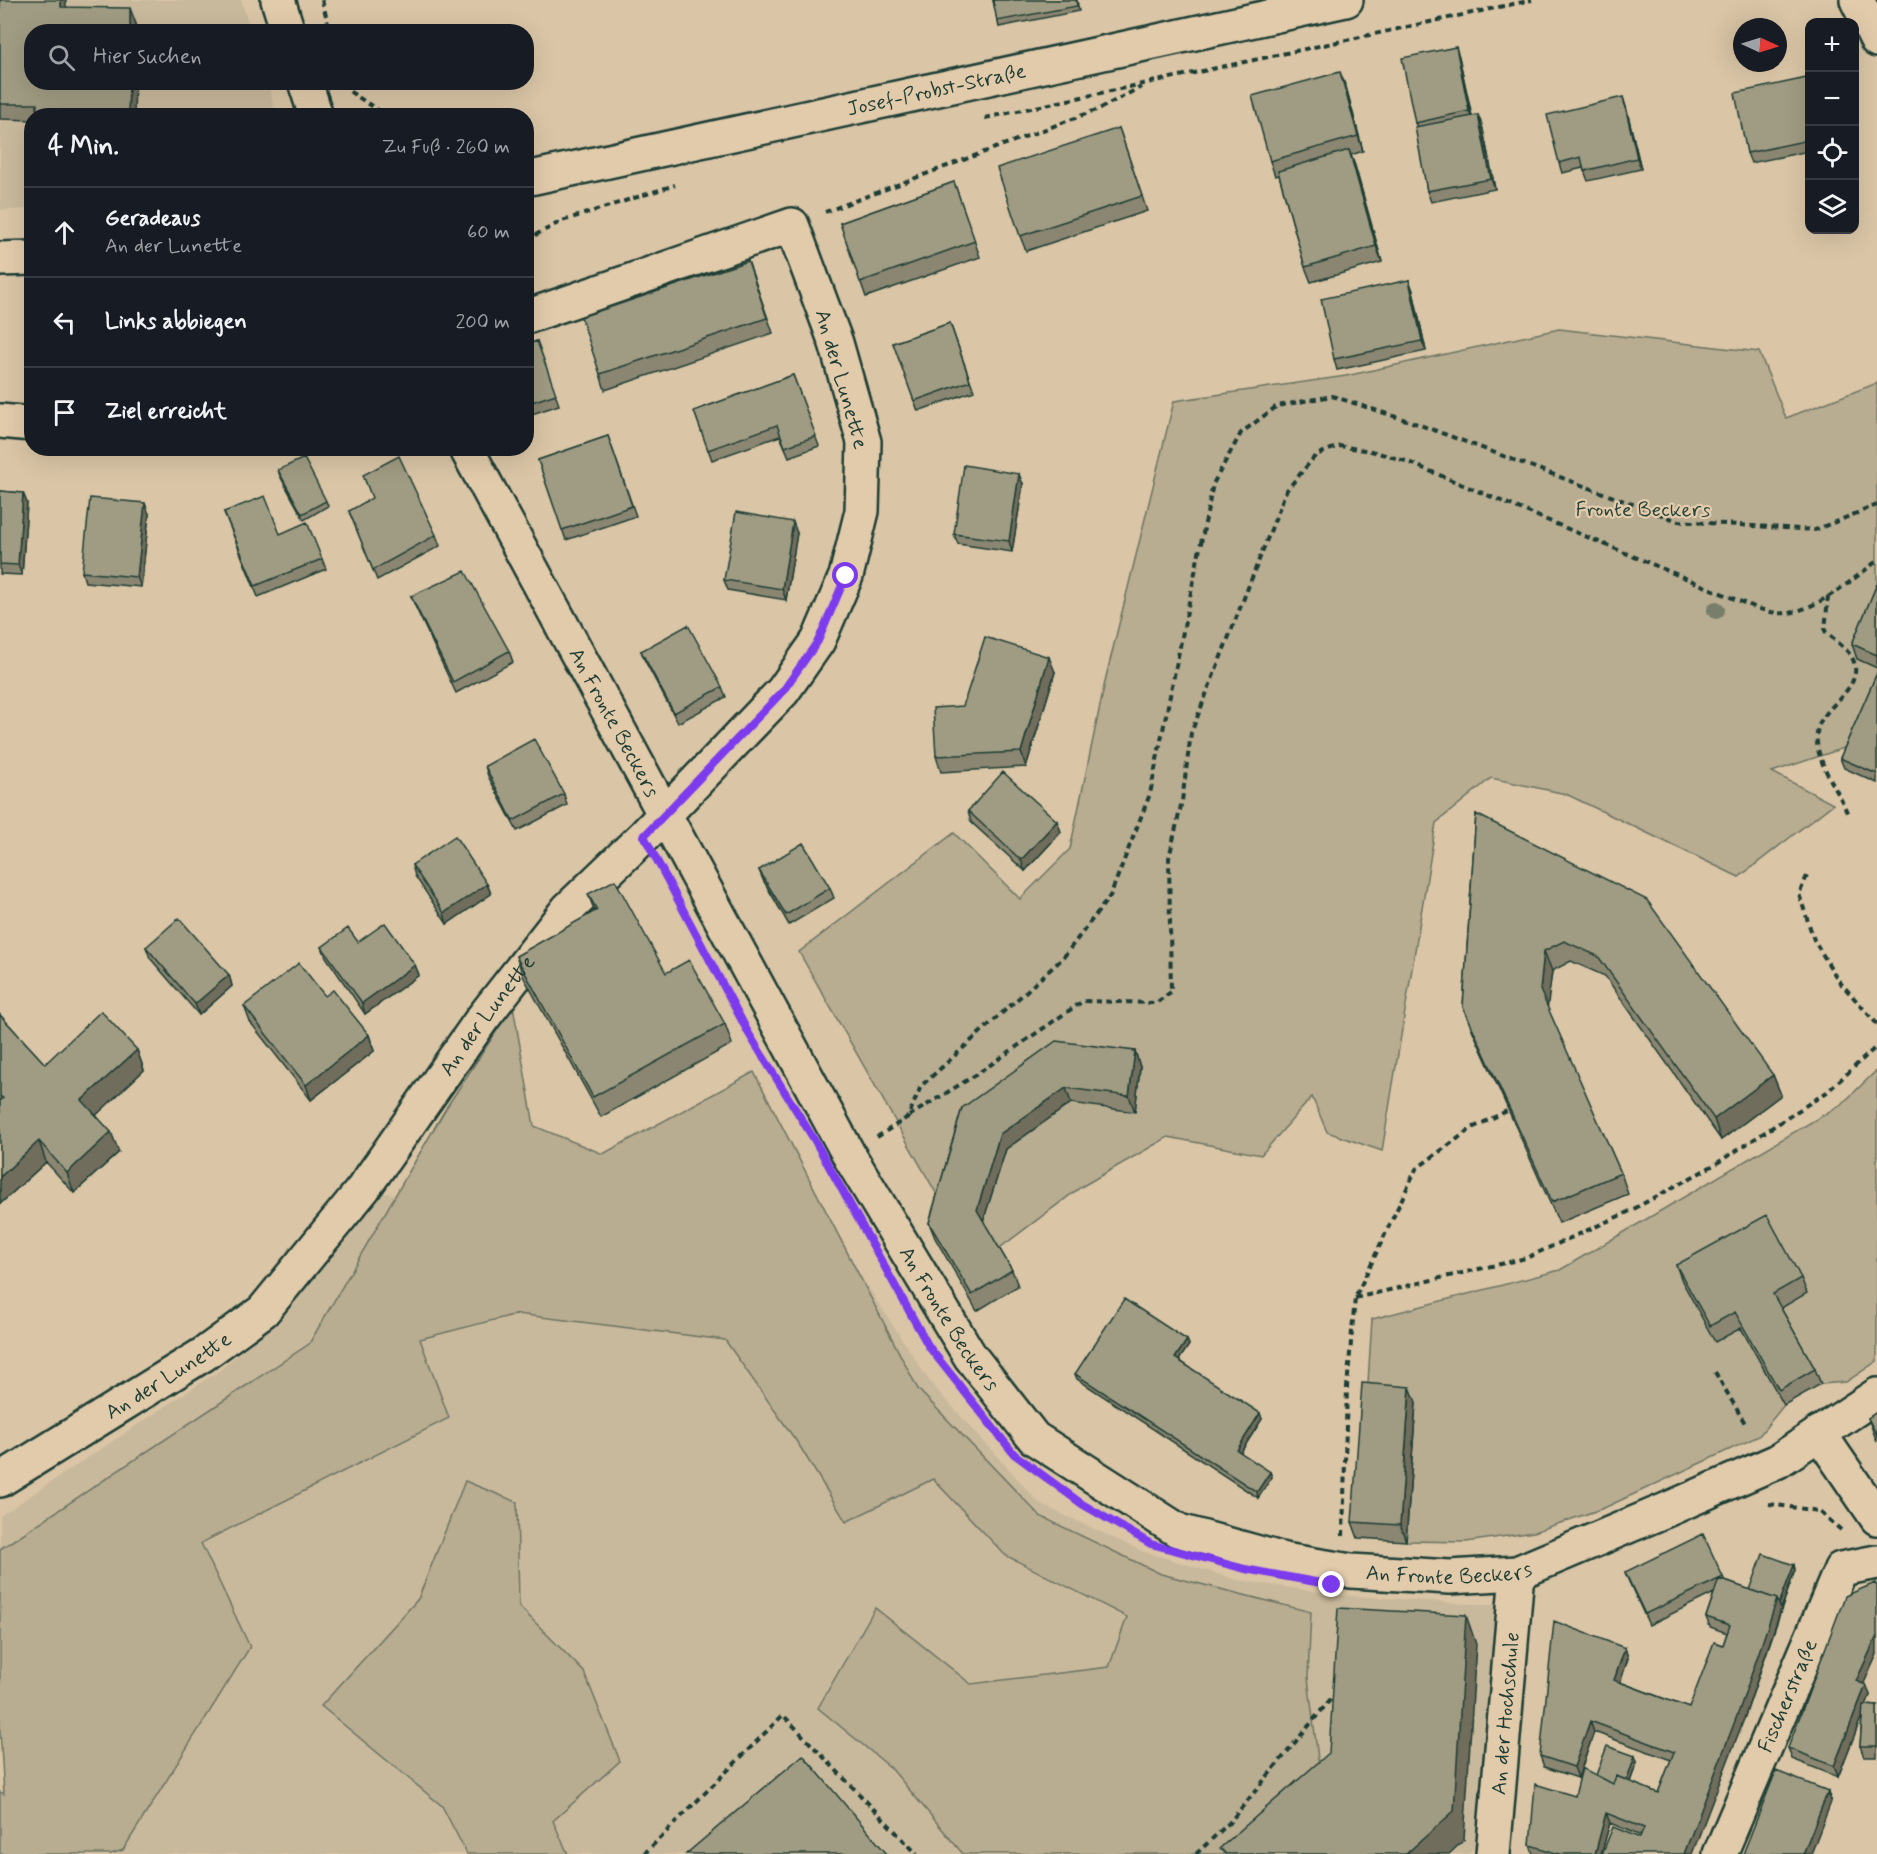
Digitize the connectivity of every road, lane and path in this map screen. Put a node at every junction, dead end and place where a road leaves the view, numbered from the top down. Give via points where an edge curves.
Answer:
1 (278, 0) edge
2 (322, 0) edge
3 (1346, 0) edge
4 (1532, 0) edge
5 (1857, 0) edge
6 (286, 24) edge
7 (328, 24) edge
8 (1877, 40) edge
9 (1147, 84) junction
10 (308, 90) edge
11 (349, 90) edge
12 (313, 108) edge
13 (375, 108) edge
14 (984, 118) dead end
15 (534, 177) edge
16 (683, 183) dead end
17 (792, 225) junction
18 (534, 236) edge
19 (24, 258) edge
20 (0, 259) edge
21 (534, 313) edge
22 (0, 421) edge
23 (24, 423) edge
24 (430, 456) edge
25 (470, 456) edge
26 (432, 459) dead end
27 (1877, 505) edge
28 (1877, 561) edge
29 (1828, 595) junction
30 (665, 813) junction
31 (1848, 815) dead end
32 (1807, 876) dead end
33 (1877, 1024) edge
34 (1877, 1046) edge
35 (1509, 1110) edge
36 (908, 1117) junction
37 (849, 1156) junction
38 (1355, 1298) junction
39 (1715, 1372) dead end
40 (1877, 1395) edge
41 (1746, 1425) dead end
42 (1819, 1433) junction
43 (0, 1480) edge
44 (1768, 1503) dead end
45 (1877, 1518) edge
46 (1342, 1543) dead end
47 (1876, 1562) edge
48 (1517, 1573) junction
49 (1335, 1685) edge
50 (644, 1854) edge
51 (917, 1854) edge
52 (1196, 1854) edge
53 (1494, 1854) edge
54 (1720, 1854) edge

1 - 6 street
2 - 7 path
3 - 15 street, Josef-Probst-Straße
4 - 9 path
5 - 8 street
9 - 14 path
9 - 17 path via 1099,109
10 - 12 street
11 - 13 path
16 - 18 path via 562,221
17 - 21 street
17 - 30 street, An der Lunette via 836,343 864,442 862,511 846,576 818,641 783,691
19 - 20 street
22 - 23 street
24 - 26 path
25 - 30 street, An Fronte Beckers
27 - 36 path via 1815,530 1678,521 1332,396 1276,406 1241,433 1213,484 1150,794 1110,896 1062,959 921,1086
28 - 29 path
29 - 31 path via 1825,631 1848,653 1854,662 1854,674 1838,702 1823,715 1817,733 1821,762 1840,792
29 - 36 path via 1804,610 1762,610 1406,461 1339,446 1316,455 1286,491 1191,733 1169,858 1171,992 1156,1003 1083,1001
30 - 37 street, An Fronte Beckers
30 - 43 street, An der Lunette via 568,909 482,1019 363,1189 263,1311 204,1354
32 - 33 path via 1799,894 1814,940 1838,980
34 - 38 path via 1827,1092 1714,1166 1628,1212 1526,1258
35 - 38 path via 1472,1128 1416,1169
36 - 37 path
37 - 48 street, An Fronte Beckers via 970,1356 1034,1438 1179,1532 1284,1560 1351,1571 1450,1577
38 - 46 path via 1347,1387
39 - 41 path
40 - 42 street, An Fronte Beckers
42 - 45 street
42 - 48 street, An Fronte Beckers via 1778,1461
44 - 47 path via 1819,1511
47 - 54 street, Fischerstraße via 1841,1569
48 - 53 street, An der Hochschule
49 - 52 path via 1334,1696 1229,1823
50 - 51 path via 783,1715

